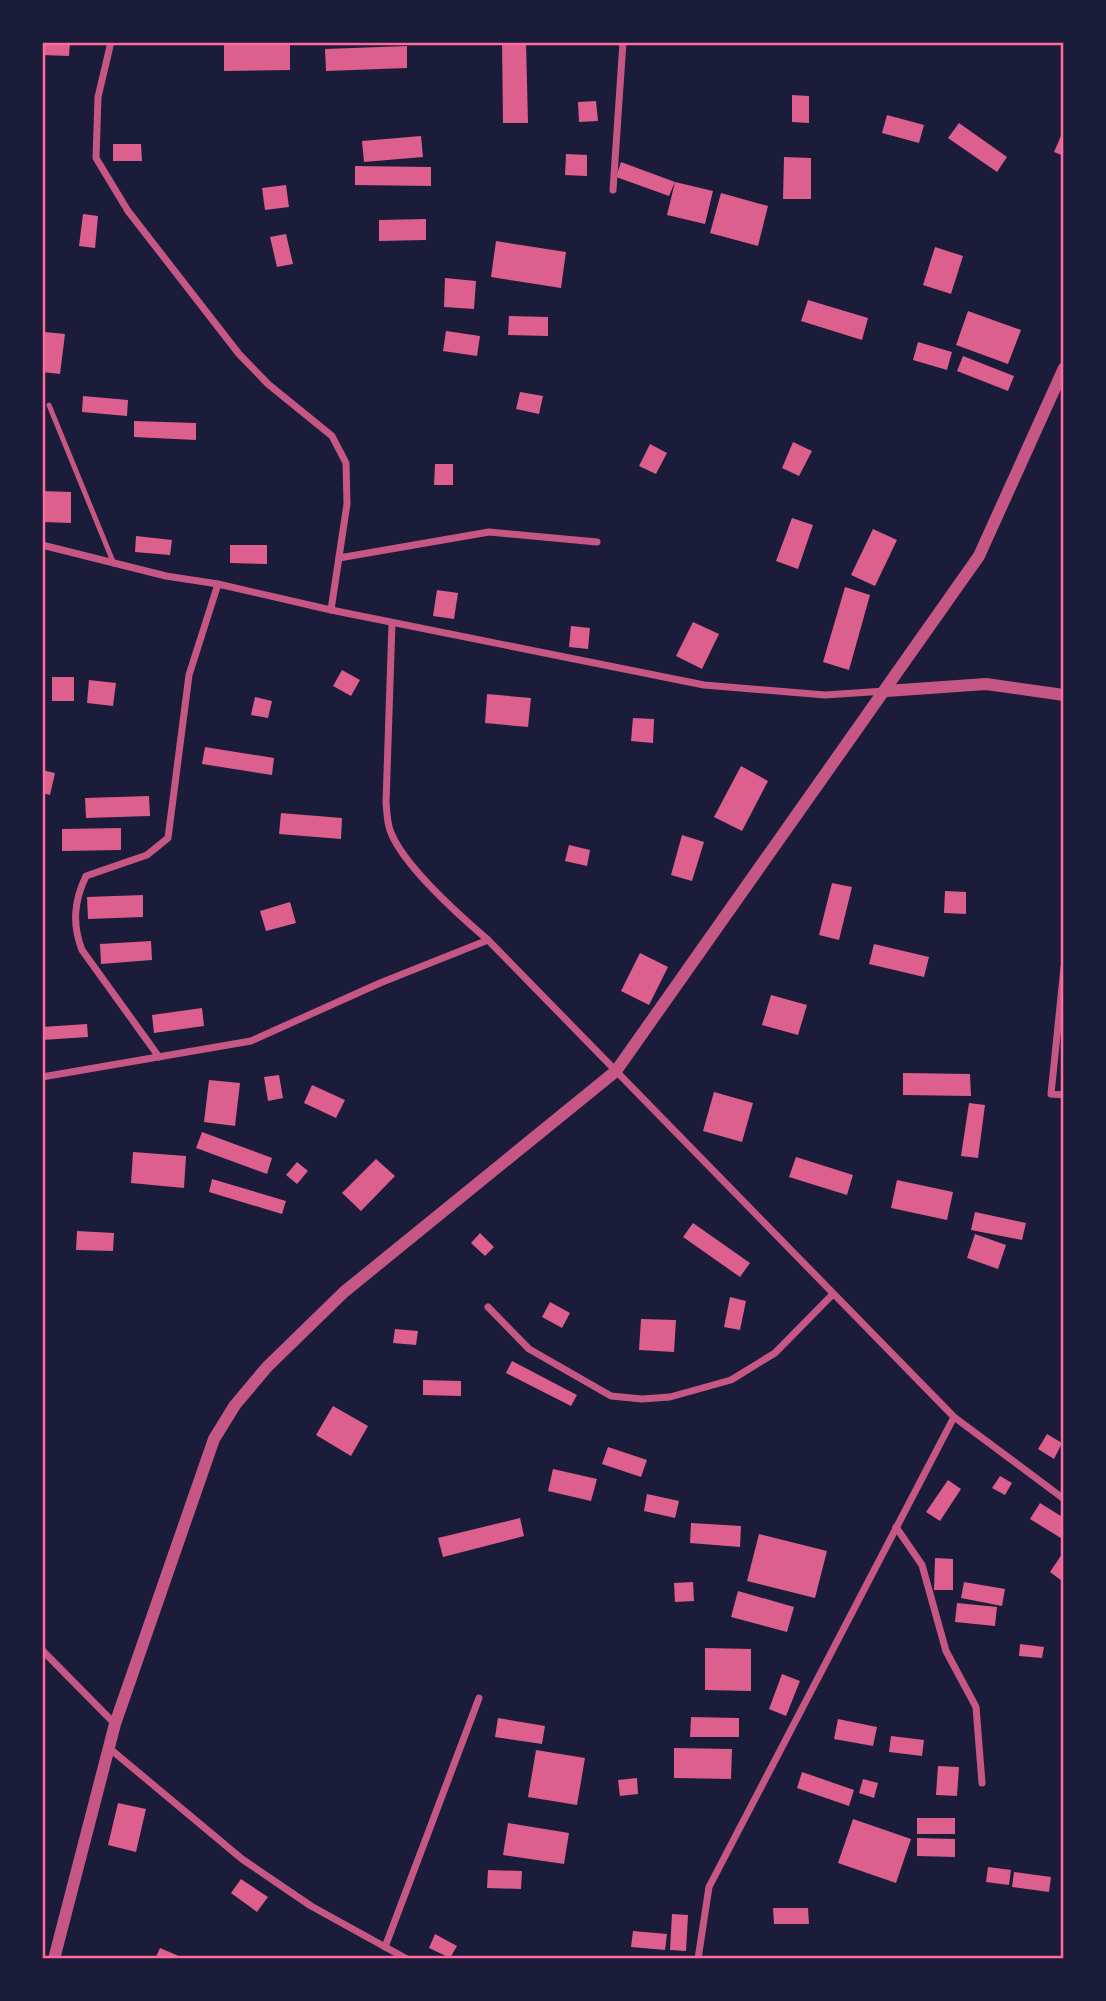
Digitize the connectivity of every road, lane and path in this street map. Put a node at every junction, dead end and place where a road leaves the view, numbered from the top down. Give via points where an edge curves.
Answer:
1 (111, 42) edge
2 (623, 42) edge
3 (613, 190) dead end
4 (1064, 368) edge
5 (49, 405) dead end
6 (597, 542) dead end
7 (42, 545) edge
8 (339, 558) junction
9 (114, 564) junction
10 (218, 584) junction
11 (331, 610) junction
12 (392, 622) junction
13 (886, 691) junction
14 (1064, 695) edge
15 (488, 940) junction
16 (1064, 967) edge
17 (159, 1057) junction
18 (616, 1071) junction
19 (42, 1077) edge
20 (1064, 1096) edge
21 (832, 1295) junction
22 (488, 1307) dead end
23 (954, 1417) junction
24 (1064, 1499) edge
25 (896, 1527) junction
26 (42, 1650) edge
27 (479, 1698) dead end
28 (115, 1724) junction
29 (108, 1748) junction
30 (982, 1783) dead end
31 (385, 1947) junction
32 (54, 1959) edge
33 (407, 1959) edge
34 (698, 1959) edge

1 - 8 street via 98,97 96,158 128,211 239,354 332,436 346,463 347,504
2 - 3 street
4 - 13 street via 979,556
5 - 9 lane
6 - 8 street via 489,532
7 - 9 street
8 - 11 street
9 - 10 street
10 - 11 street
10 - 17 street via 189,675 168,838 147,855 86,876 77,895 75,929 82,950
11 - 12 street
12 - 13 street via 704,685 825,695
12 - 15 street via 386,803 390,831 442,900
13 - 14 street via 986,684
13 - 18 street
15 - 17 street via 251,1041
15 - 18 street
16 - 20 street via 1051,1094
17 - 19 street
18 - 21 street
18 - 28 street via 344,1292 235,1405 214,1439
21 - 22 street via 775,1353 730,1380 670,1397 642,1399 611,1396 529,1349
21 - 23 street
23 - 24 street
23 - 25 street
25 - 30 street via 922,1565 946,1651 976,1707
25 - 34 street via 709,1887
26 - 28 street
27 - 31 street
28 - 29 street
29 - 31 street via 242,1859 311,1906
29 - 32 street
31 - 33 street

